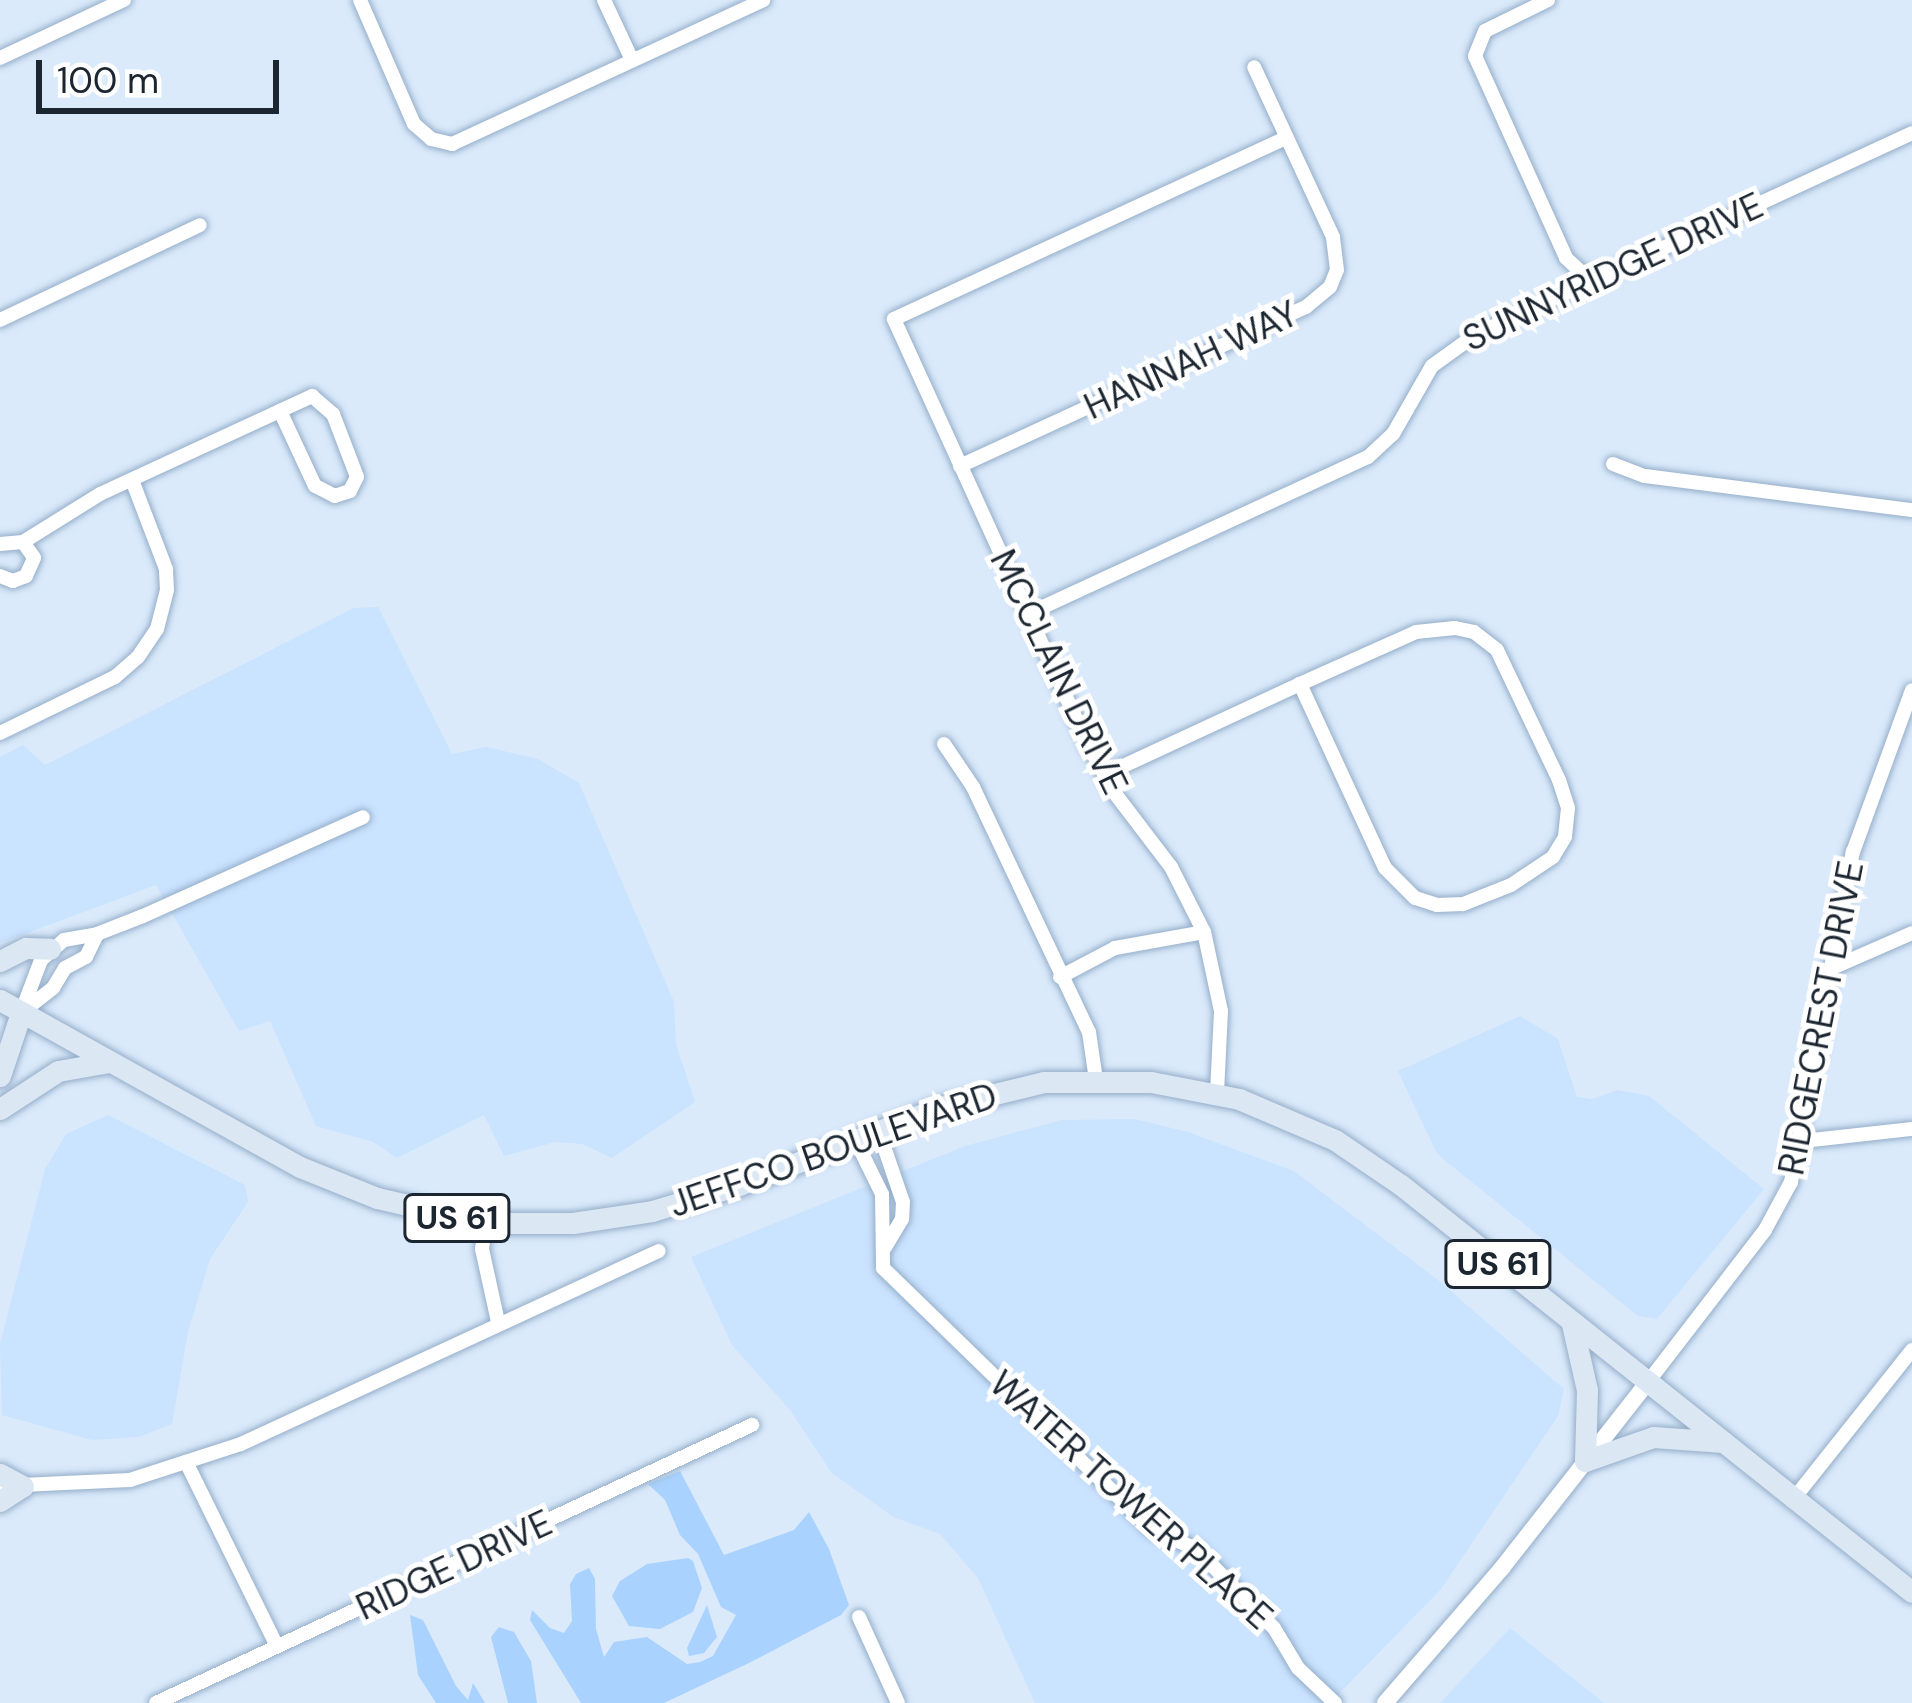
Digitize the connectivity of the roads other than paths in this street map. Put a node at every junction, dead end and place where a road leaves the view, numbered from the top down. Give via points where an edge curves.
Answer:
1 (124, 0) edge
2 (360, 0) edge
3 (604, 0) edge
4 (763, 0) edge
5 (1548, 0) edge
6 (0, 58) edge
7 (632, 60) junction
8 (1254, 67) dead end
9 (1912, 133) edge
10 (1286, 138) junction
11 (200, 225) dead end
12 (1604, 275) junction
13 (0, 320) edge
14 (280, 411) junction
15 (1613, 464) dead end
16 (960, 466) junction
17 (132, 480) junction
18 (1912, 510) edge
19 (23, 542) junction
20 (0, 544) edge
21 (0, 576) edge
22 (1030, 613) junction
23 (1300, 684) junction
24 (1912, 690) edge
25 (1904, 733) edge
26 (0, 734) edge
27 (944, 744) dead end
28 (1104, 775) junction
29 (363, 817) dead end
30 (1204, 932) junction
31 (1912, 933) edge
32 (97, 934) junction
33 (50, 949) junction
34 (0, 961) edge
35 (1832, 968) junction
36 (1060, 977) junction
37 (0, 1000) edge
38 (21, 1012) junction
39 (109, 1062) junction
40 (0, 1076) edge
41 (1096, 1080) junction
42 (1216, 1093) junction
43 (0, 1109) edge
44 (1912, 1129) edge
45 (879, 1132) junction
46 (856, 1141) junction
47 (1803, 1141) junction
48 (486, 1223) junction
49 (885, 1247) junction
50 (659, 1251) dead end
51 (498, 1322) junction
52 (1572, 1324) junction
53 (1912, 1350) edge
54 (1648, 1382) junction
55 (752, 1425) dead end
56 (1725, 1443) junction
57 (1586, 1461) junction
58 (186, 1462) junction
59 (0, 1474) edge
60 (12, 1486) edge
61 (0, 1501) edge
62 (1792, 1502) junction
63 (1912, 1592) edge
64 (860, 1617) dead end
65 (277, 1646) junction
66 (156, 1703) edge
67 (898, 1703) edge
68 (1335, 1703) edge
69 (1385, 1703) edge

1 - 6 street
2 - 7 street via 414,124 440,143 466,141
3 - 7 street
4 - 7 street
5 - 12 street via 1485,31 1475,56 1566,258 1583,274
8 - 10 street, HANNAH WAY
9 - 12 street, SUNNYRIDGE DRIVE
10 - 16 street, HANNAH WAY via 1337,251 1337,270 1319,299
10 - 16 street, MCCLAIN DRIVE via 895,319
11 - 13 street
12 - 22 street, SUNNYRIDGE DRIVE via 1441,356 1393,434 1368,457
14 - 14 street via 315,486 335,496 350,491 357,477 333,415 312,396
14 - 17 street
15 - 18 street via 1645,476
16 - 22 street, MCCLAIN DRIVE
17 - 19 street
17 - 26 street via 166,568 157,628 115,677
19 - 20 street
19 - 21 street via 34,558 30,572 13,581
22 - 28 street, MCCLAIN DRIVE
23 - 23 street via 1385,868 1415,898 1463,904 1553,857 1568,808 1509,669 1486,639 1437,626
23 - 28 street
24 - 25 street, RIDGECREST DRIVE
25 - 35 street, RIDGECREST DRIVE via 1853,851
27 - 36 street via 973,787
28 - 30 street, MCCLAIN DRIVE via 1171,867
29 - 32 street
30 - 36 street via 1115,947
30 - 42 street, MCCLAIN DRIVE via 1221,1011
31 - 35 street
32 - 33 street
32 - 38 street via 86,957
33 - 34 main road via 26,948
33 - 38 street
35 - 47 street, RIDGECREST DRIVE
36 - 41 street via 1094,1043
37 - 38 main road, JEFFCO BOULEVARD / US 61
38 - 39 main road, JEFFCO BOULEVARD / US 61
38 - 40 main road
39 - 43 main road via 58,1071
39 - 48 main road, JEFFCO BOULEVARD / US 61 via 300,1167 377,1198
41 - 42 main road, JEFFCO BOULEVARD / US 61
41 - 45 main road, JEFFCO BOULEVARD / US 61 via 982,1094
42 - 52 main road, JEFFCO BOULEVARD / US 61 via 1285,1116 1360,1156
44 - 47 street
45 - 46 main road, JEFFCO BOULEVARD / US 61
45 - 49 street via 903,1202
46 - 48 main road, JEFFCO BOULEVARD / US 61 via 652,1211 573,1223
46 - 49 street, WATER TOWER PLACE via 882,1194
47 - 54 street, RIDGECREST DRIVE via 1775,1215
48 - 51 street via 482,1249
49 - 68 street, WATER TOWER PLACE via 883,1268 902,1288 1151,1529 1196,1549
50 - 51 street
51 - 58 street via 306,1418
52 - 54 main road, JEFFCO BOULEVARD / US 61
52 - 57 main road via 1587,1390
53 - 62 street
54 - 56 main road, JEFFCO BOULEVARD / US 61
54 - 57 street
55 - 65 street, RIDGE DRIVE
56 - 57 main road via 1652,1436
56 - 62 main road, JEFFCO BOULEVARD / US 61
57 - 69 street
58 - 60 street via 113,1483
58 - 65 street
59 - 60 main road
60 - 61 main road
62 - 63 main road, JEFFCO BOULEVARD / US 61
64 - 67 street
65 - 66 street, RIDGE DRIVE

